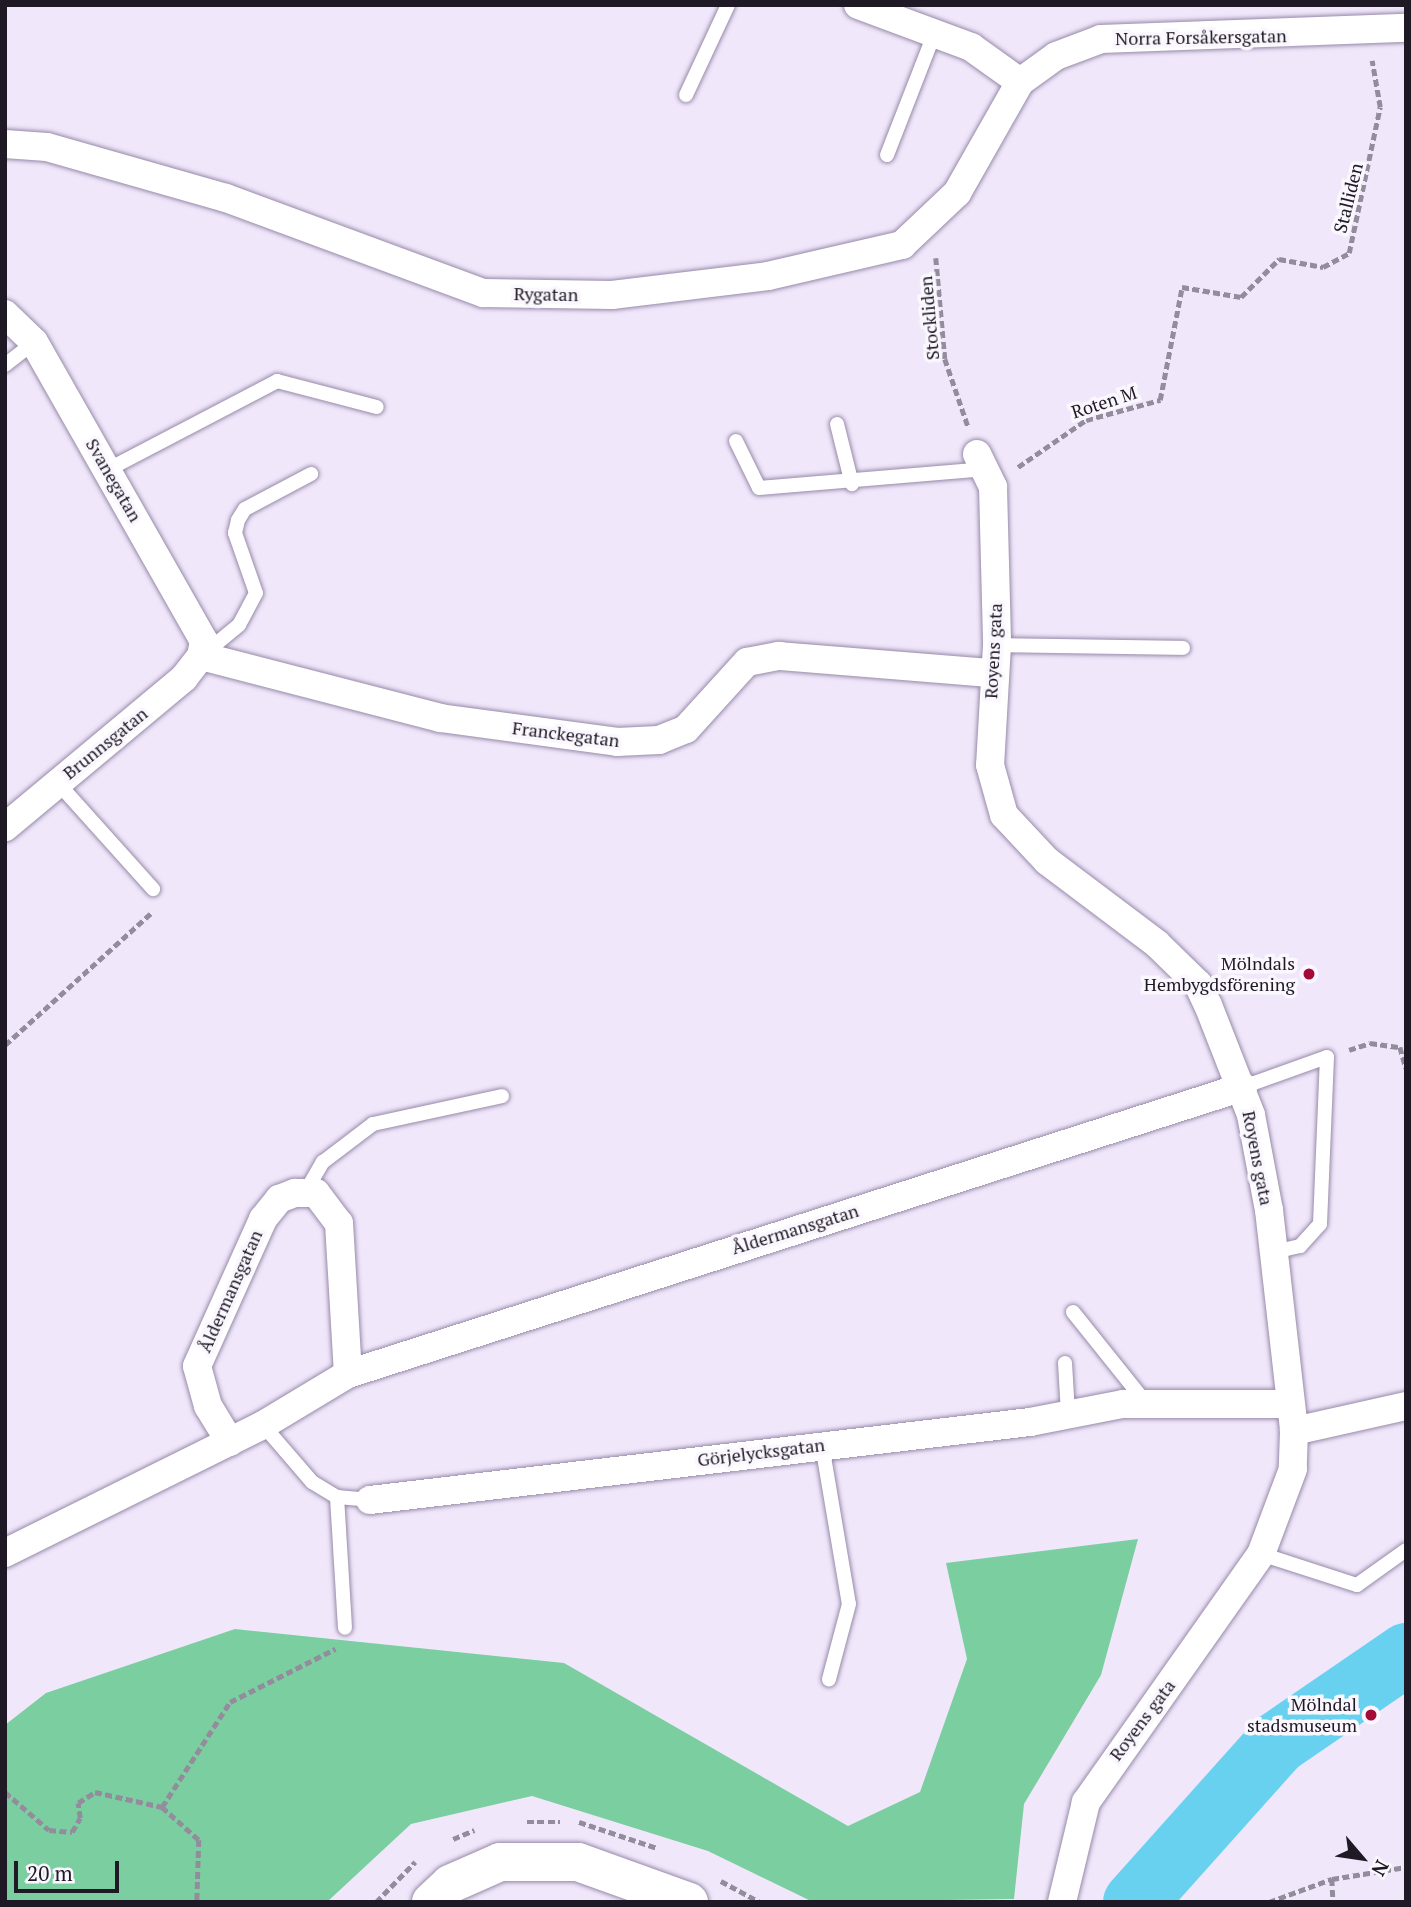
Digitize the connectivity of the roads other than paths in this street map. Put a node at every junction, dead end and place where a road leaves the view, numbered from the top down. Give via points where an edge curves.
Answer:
1 (728, 5) edge
2 (858, 5) edge
3 (1406, 28) edge
4 (934, 32) junction
5 (1020, 82) junction
6 (686, 94) dead end
7 (5, 144) edge
8 (887, 155) dead end
9 (5, 314) edge
10 (34, 342) junction
11 (5, 365) edge
12 (377, 407) dead end
13 (837, 424) dead end
14 (736, 441) dead end
15 (109, 469) junction
16 (986, 470) joint
17 (311, 474) dead end
18 (852, 484) junction
19 (996, 645) junction
20 (1183, 648) dead end
21 (201, 656) junction
22 (991, 673) junction
23 (57, 782) junction
24 (5, 827) edge
25 (153, 889) road end
26 (1243, 1087) junction
27 (502, 1096) dead end
28 (306, 1191) junction
29 (1273, 1252) junction
30 (1073, 1312) dead end
31 (1065, 1363) dead end
32 (348, 1374) junction
33 (1145, 1402) junction
34 (1406, 1406) edge
35 (1068, 1414) junction
36 (1292, 1418) junction
37 (263, 1425) junction
38 (230, 1442) junction
39 (822, 1445) junction
40 (337, 1497) junction
41 (370, 1500) joint
42 (1406, 1550) edge
43 (5, 1553) edge
44 (1261, 1554) junction
45 (345, 1628) road end
46 (829, 1679) dead end
47 (431, 1902) edge
48 (689, 1902) edge
49 (1062, 1902) edge

1 - 6 lane
2 - 4 street
3 - 5 street, Norra Forsåkersgatan via 1101,39 1056,56
4 - 5 street via 971,47
4 - 8 lane
5 - 7 street, Rygatan via 957,193 902,245 768,276 612,295 484,293 226,198 47,147
9 - 10 street, Svanegatan
10 - 11 lane
10 - 15 street, Svanegatan
12 - 15 lane via 277,382
13 - 18 lane
14 - 18 lane via 759,488
15 - 21 street, Svanegatan via 199,630
16 - 18 lane
16 - 19 street, Royens gata
17 - 21 lane via 246,509 238,520 235,533 256,593 239,625
19 - 20 lane
19 - 22 street, Royens gata
21 - 22 street, Franckegatan via 440,718 617,742 659,740 686,729 747,662 779,656
21 - 23 street, Brunnsgatan via 184,678
22 - 26 street, Royens gata via 990,765 1004,815 1047,861 1157,944 1198,984
23 - 24 street, Brunnsgatan
23 - 25 lane
26 - 29 street, Royens gata
26 - 29 lane via 1327,1057 1320,1224 1300,1246
26 - 32 street, Åldermansgatan
27 - 28 lane via 373,1124 323,1161
28 - 32 street via 330,1204 338,1223
28 - 38 street, Åldermansgatan via 279,1199 262,1219 197,1366 208,1406
29 - 36 street, Royens gata
30 - 33 lane
31 - 35 lane
32 - 37 street, Åldermansgatan
33 - 35 street, Görjelycksgatan
33 - 36 street, Görjelycksgatan
34 - 36 street, Görjelycksgatan
35 - 39 street, Görjelycksgatan
36 - 44 street, Royens gata via 1293,1469
37 - 38 street, Åldermansgatan
37 - 40 lane, Görjelycksgatan via 312,1482
38 - 43 street, Åldermansgatan
39 - 41 street, Görjelycksgatan
39 - 46 lane via 849,1604
40 - 41 lane, Görjelycksgatan
40 - 45 lane
42 - 44 lane via 1357,1585
44 - 49 street, Royens gata via 1086,1802
47 - 48 street via 450,1884 500,1862 578,1862

